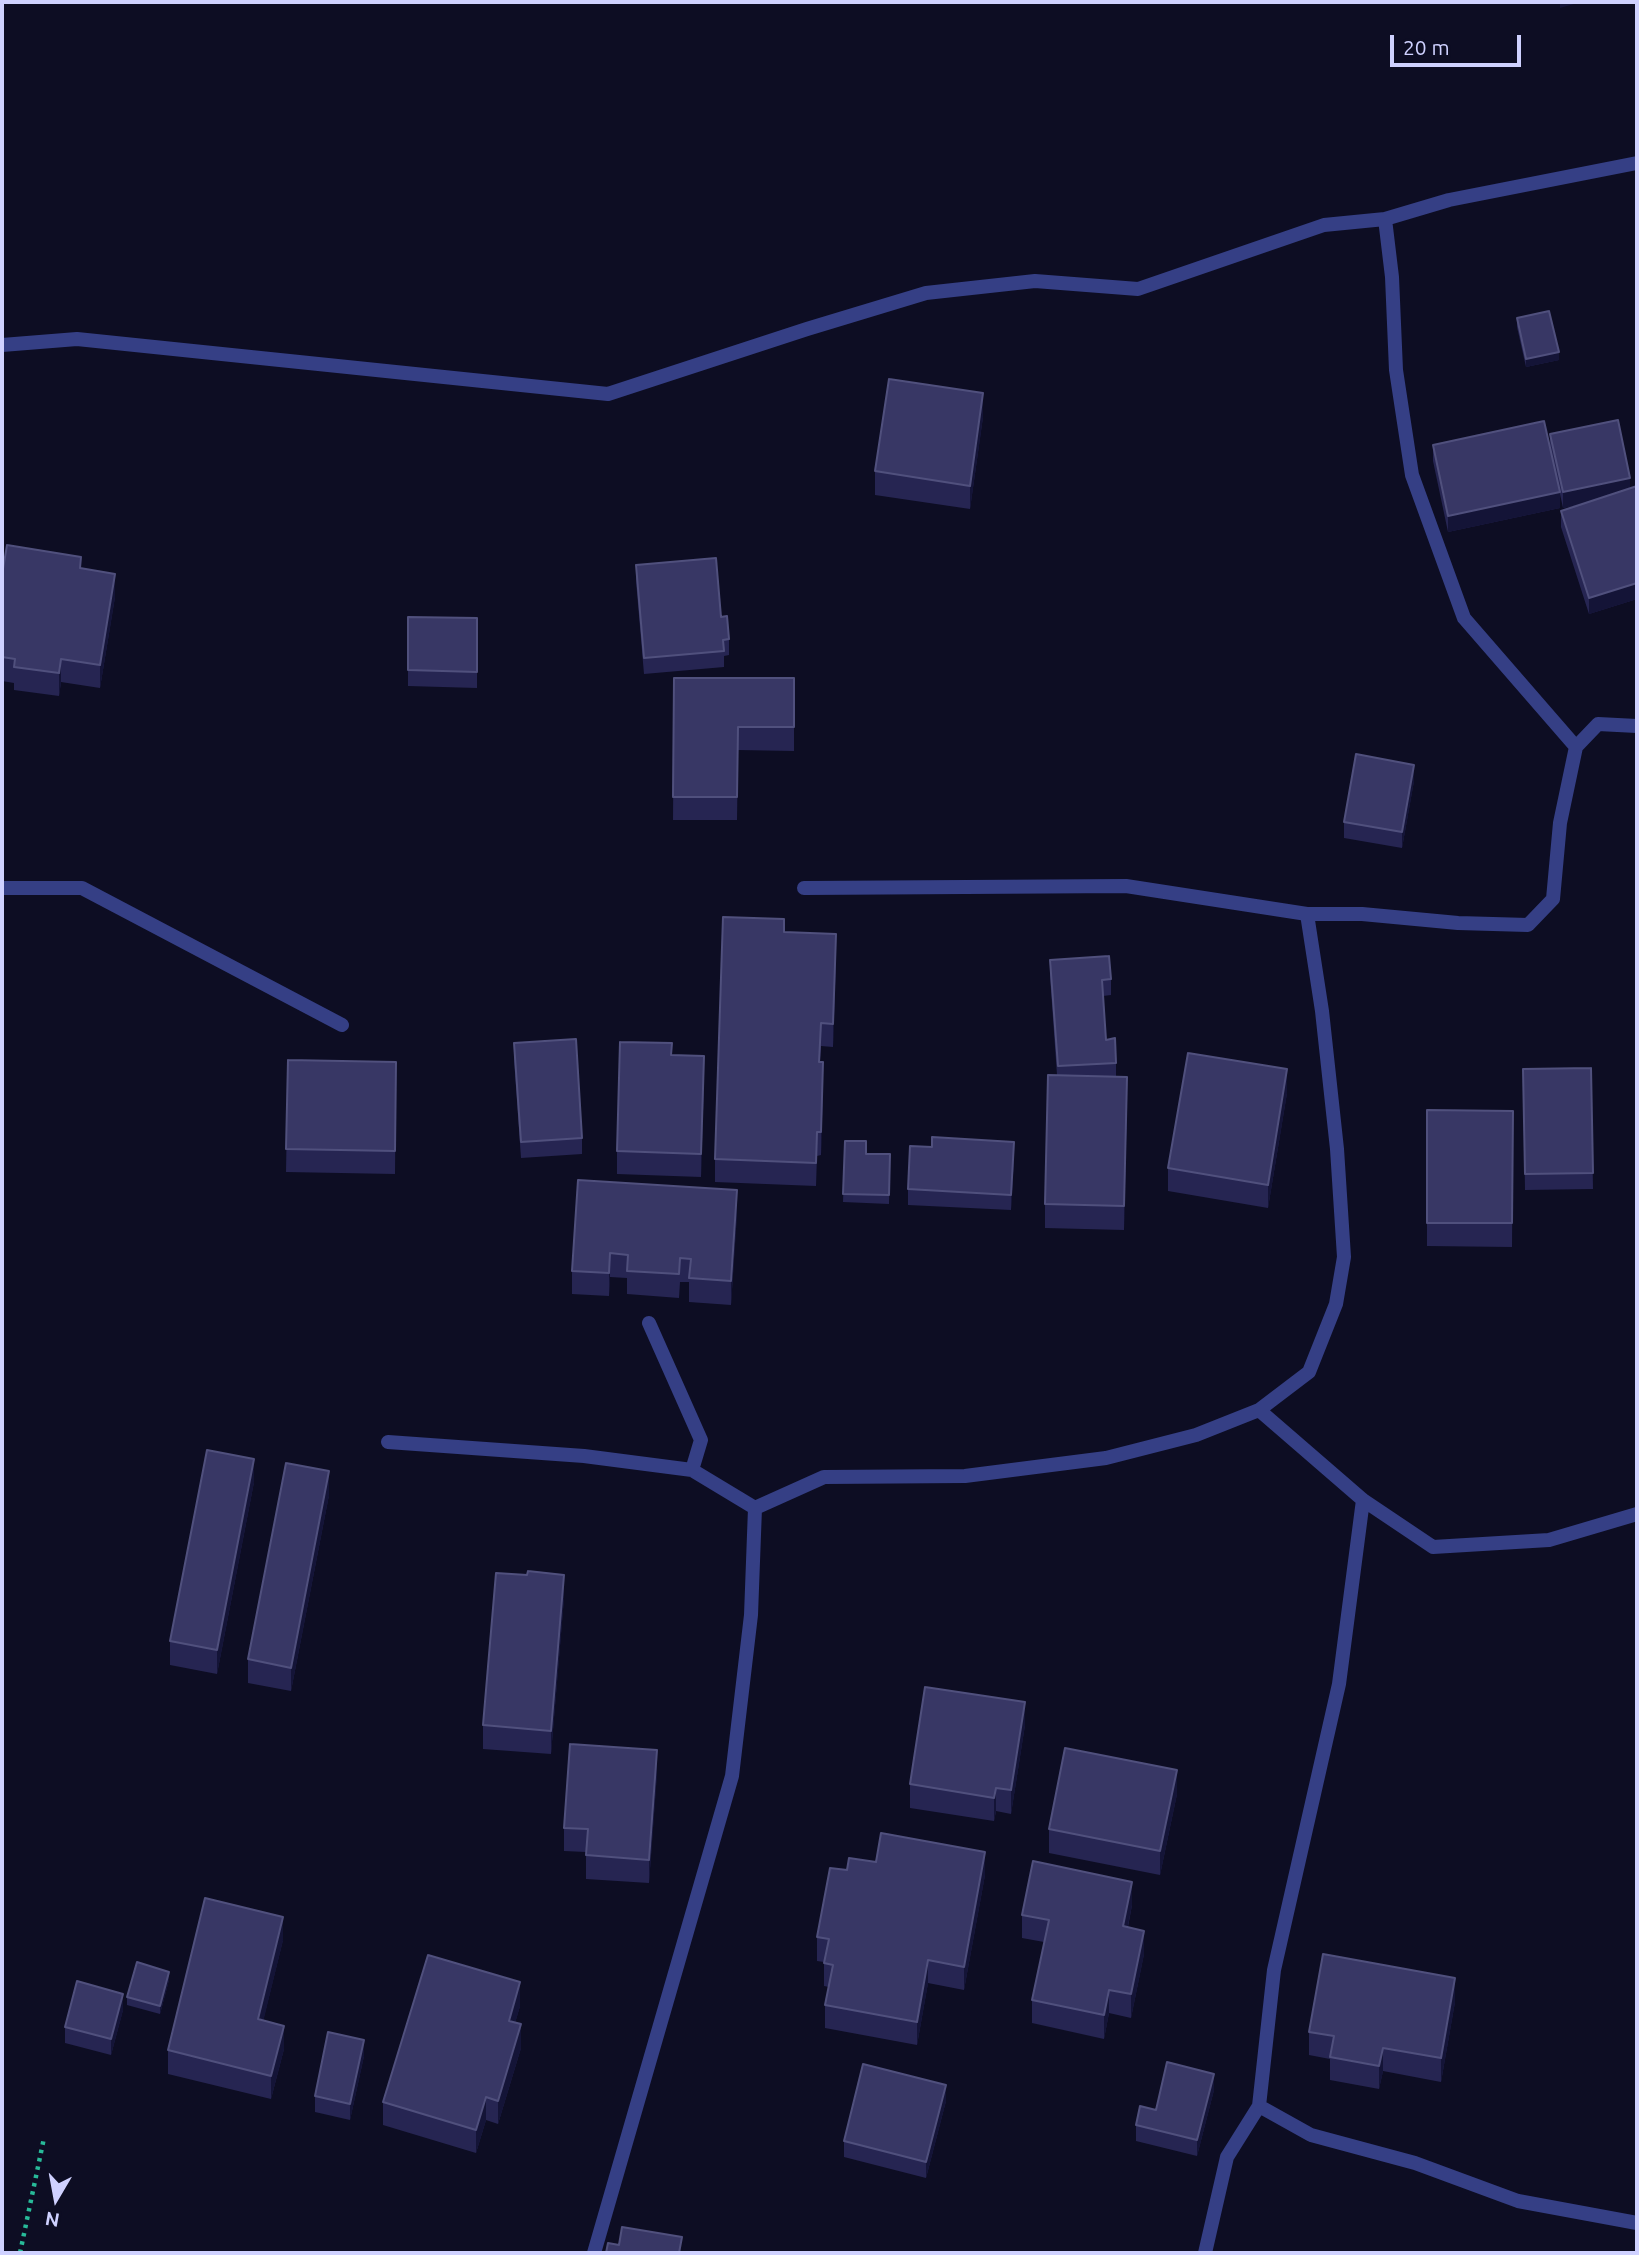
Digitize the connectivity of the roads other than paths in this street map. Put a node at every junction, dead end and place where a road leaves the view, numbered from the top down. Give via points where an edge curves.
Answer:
1 (1637, 163) edge
2 (1385, 219) junction
3 (2, 345) edge
4 (1637, 726) edge
5 (1576, 747) junction
6 (2, 888) edge
7 (804, 888) dead end
8 (1307, 914) junction
9 (342, 1025) dead end
10 (649, 1323) dead end
11 (1259, 1410) junction
12 (388, 1442) dead end
13 (692, 1470) junction
14 (1363, 1500) junction
15 (755, 1508) junction
16 (1637, 1514) edge
17 (1259, 2106) junction
18 (1637, 2223) edge
19 (594, 2253) edge
20 (1205, 2253) edge

1 - 2 street via 1449,200
2 - 3 street via 1324,225 1138,289 1035,281 926,293 608,394 77,339
2 - 5 street via 1395,370 1412,475 1459,605 1464,618
4 - 5 street via 1598,724
5 - 8 street via 1560,823 1553,899 1528,925
6 - 9 street via 82,888
7 - 8 street via 1126,886
8 - 11 street via 1337,1149 1344,1257 1336,1304 1310,1372
10 - 13 street via 701,1440
11 - 14 street
11 - 15 street via 1196,1434 1106,1458 964,1476 824,1477
12 - 13 street via 584,1456
13 - 15 street
14 - 16 street via 1433,1547 1549,1540
14 - 17 street via 1339,1684 1274,1970
15 - 19 street via 751,1615 732,1776
17 - 18 street via 1311,2135 1415,2164 1518,2201
17 - 20 street via 1227,2157

